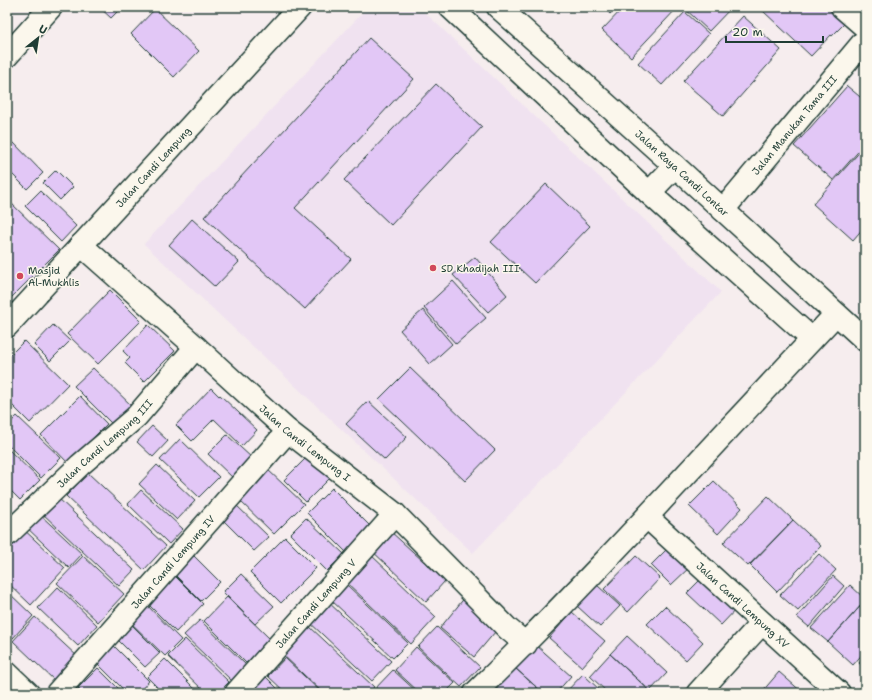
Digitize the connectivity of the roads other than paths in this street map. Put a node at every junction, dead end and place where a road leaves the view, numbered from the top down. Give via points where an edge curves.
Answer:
1 (51, 7) edge
2 (300, 7) edge
3 (450, 7) edge
4 (498, 7) edge
5 (842, 7) edge
6 (865, 27) edge
7 (865, 40) edge
8 (7, 56) edge
9 (675, 166) junction
10 (649, 193) junction
11 (722, 210) junction
12 (81, 245) junction
13 (836, 314) junction
14 (7, 326) edge
15 (812, 339) junction
16 (865, 340) edge
17 (196, 346) junction
18 (288, 431) junction
19 (395, 514) junction
20 (647, 517) junction
21 (7, 535) edge
22 (762, 622) junction
23 (526, 644) junction
24 (7, 673) edge
25 (28, 693) edge
26 (56, 693) edge
27 (236, 693) edge
28 (475, 693) edge
29 (698, 693) edge
30 (839, 693) edge

1 - 8 street
2 - 12 street, Jalan Candi Lempung
3 - 10 street
4 - 9 street, Jalan Raya Candi Lontar
5 - 6 street
7 - 11 street, Jalan Manukan Tama III
9 - 10 street
9 - 11 street, Jalan Raya Candi Lontar
10 - 15 street
11 - 13 street, Jalan Raya Candi Lontar
12 - 14 street, Jalan Candi Lempung
12 - 17 street, Jalan Candi Lempung I
13 - 15 street
13 - 16 street, Jalan Raya Candi Lontar
15 - 20 street
17 - 18 street, Jalan Candi Lempung I
17 - 21 street, Jalan Candi Lempung III via 136,417 80,465
18 - 19 street, Jalan Candi Lempung I
18 - 26 street, Jalan Candi Lempung IV
19 - 23 street, Jalan Candi Lempung I via 508,629
19 - 27 street, Jalan Candi Lempung V
20 - 22 street, Jalan Candi Lempung XV
20 - 23 street
22 - 29 street
22 - 30 street, Jalan Candi Lempung XV
23 - 28 street
24 - 25 street

